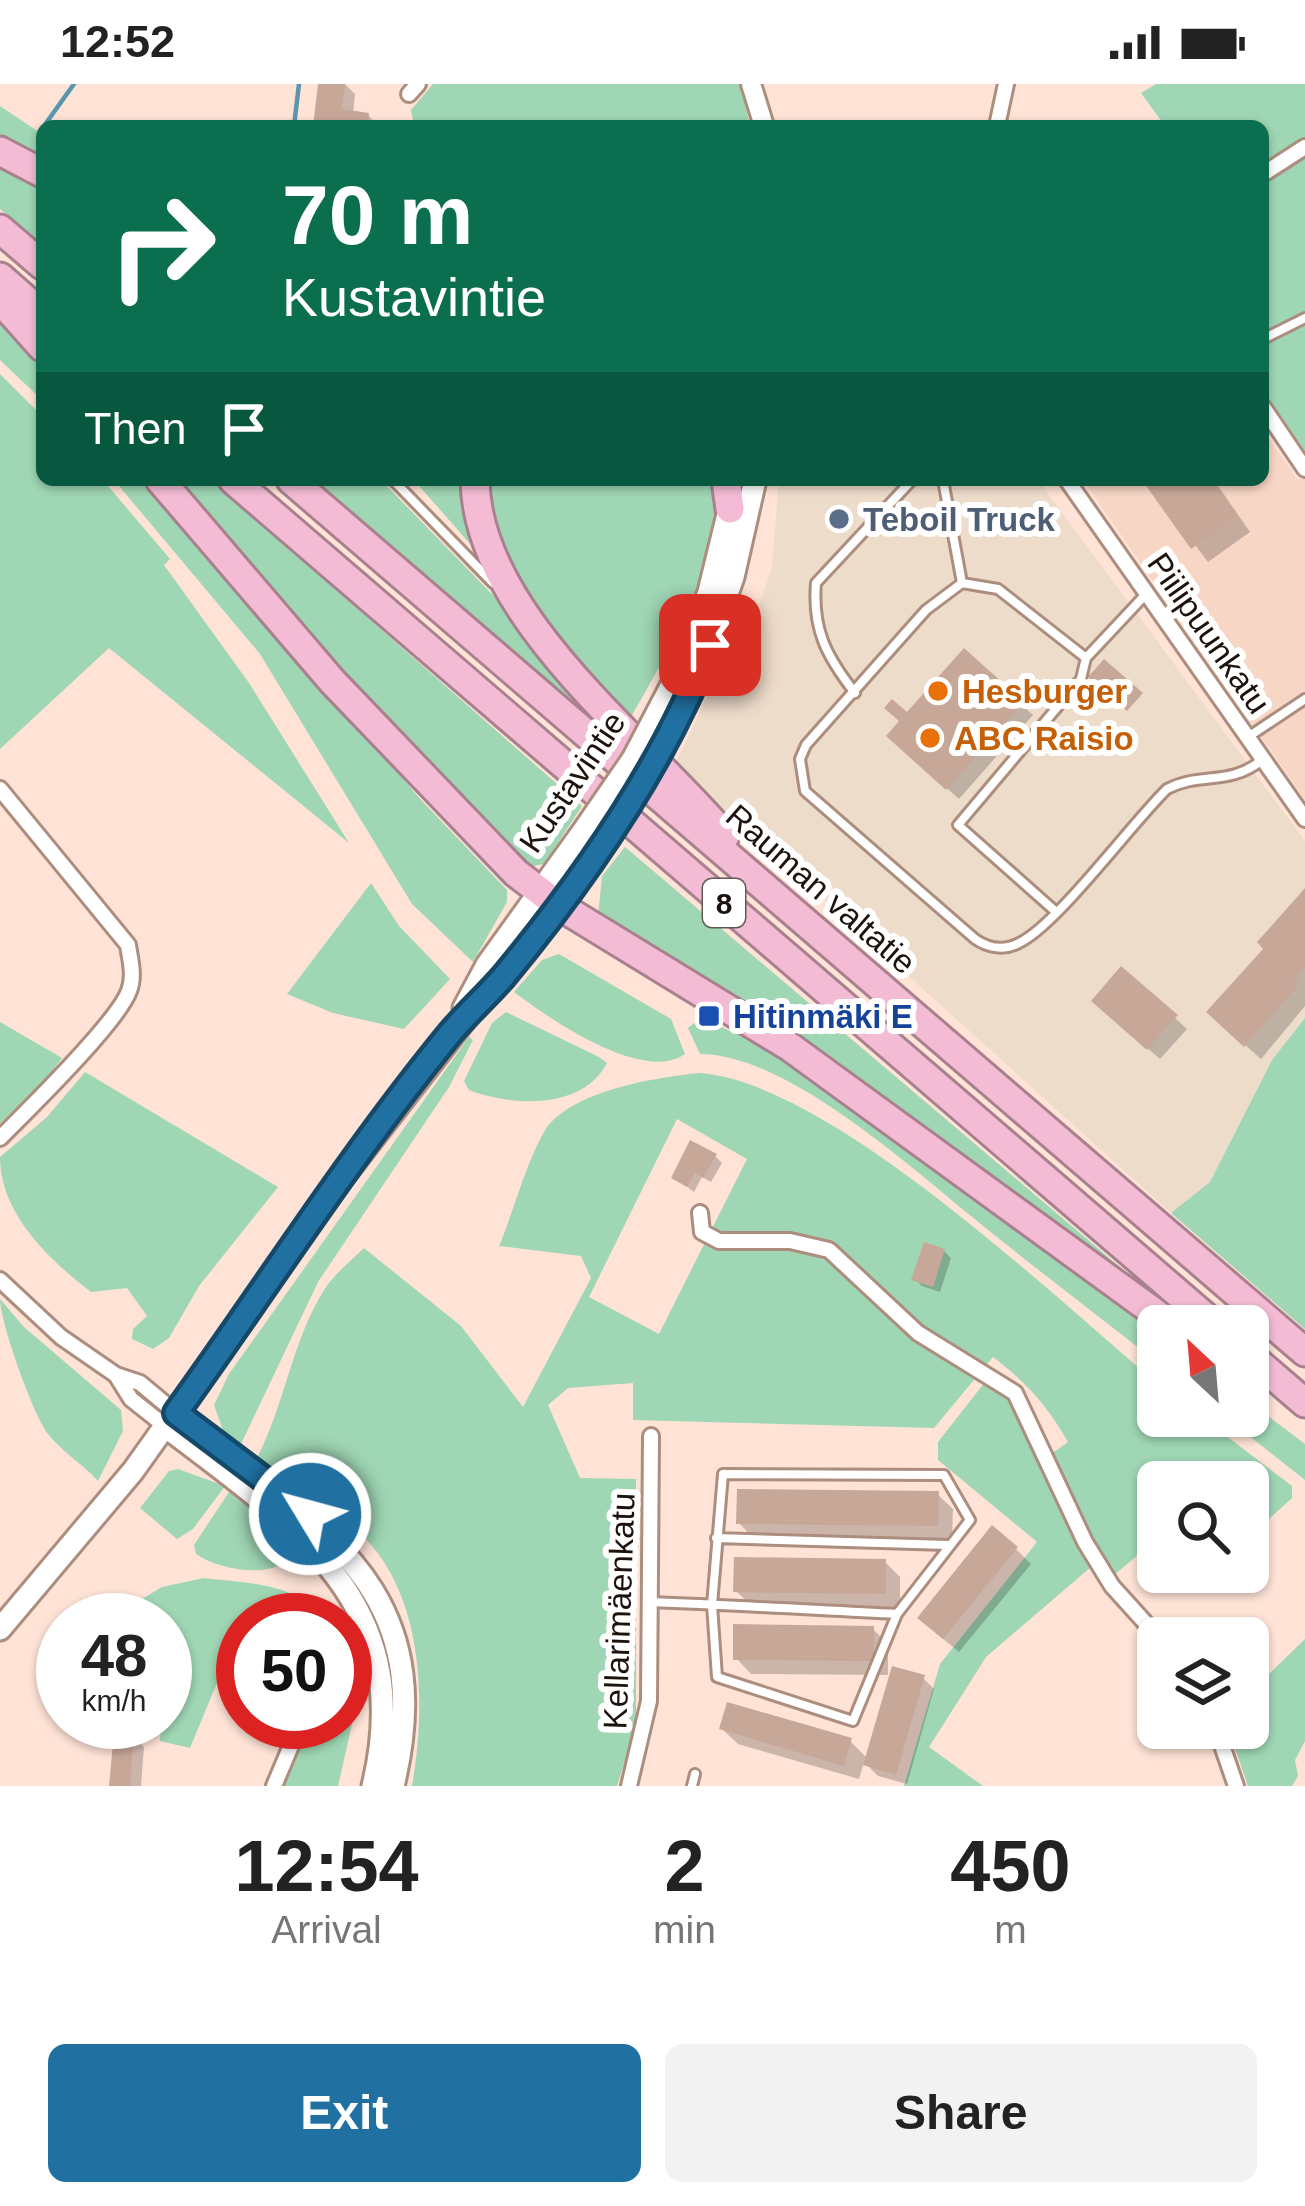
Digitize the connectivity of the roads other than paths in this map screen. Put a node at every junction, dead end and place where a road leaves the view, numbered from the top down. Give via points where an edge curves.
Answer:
1 (751, 84) edge
2 (1006, 84) edge
3 (762, 120) edge
4 (998, 120) edge
5 (1305, 147) edge
6 (0, 151) edge
7 (36, 170) edge
8 (1269, 170) edge
9 (0, 229) edge
10 (36, 261) edge
11 (0, 278) edge
12 (0, 300) edge
13 (36, 309) edge
14 (1305, 318) edge
15 (1269, 336) edge
16 (36, 339) edge
17 (1269, 416) edge
18 (1305, 469) edge
19 (165, 486) edge
20 (240, 486) edge
21 (298, 486) edge
22 (399, 486) edge
23 (476, 486) edge
24 (727, 486) edge
25 (735, 486) edge
26 (754, 486) edge
27 (906, 486) edge
28 (944, 486) edge
29 (1071, 486) edge
30 (730, 509) junction
31 (962, 584) junction
32 (1148, 592) junction
33 (532, 623) junction
34 (1086, 658) junction
35 (685, 683) junction
36 (855, 693) junction
37 (1305, 699) edge
38 (1248, 737) junction
39 (1264, 759) junction
40 (0, 789) edge
41 (1305, 819) edge
42 (548, 898) junction
43 (782, 903) junction
44 (1055, 911) junction
45 (0, 1138) edge
46 (700, 1213) dead end
47 (0, 1280) edge
48 (1144, 1305) edge
49 (1192, 1305) edge
50 (1305, 1352) edge
51 (1269, 1373) edge
52 (1269, 1385) edge
53 (1305, 1406) edge
54 (171, 1420) junction
55 (651, 1436) dead end
56 (716, 1538) junction
57 (948, 1545) junction
58 (650, 1602) junction
59 (712, 1605) junction
60 (898, 1614) junction
61 (1140, 1617) edge
62 (0, 1629) edge
63 (290, 1749) edge
64 (1223, 1749) edge
65 (695, 1774) dead end
66 (274, 1786) edge
67 (373, 1786) edge
68 (393, 1786) edge
69 (629, 1786) edge
70 (692, 1786) edge
71 (1236, 1786) edge

1 - 3 street
2 - 4 street
5 - 8 street
6 - 7 highway
9 - 10 highway
11 - 13 highway
12 - 16 highway
14 - 15 lane
17 - 18 street
19 - 42 highway via 438,797
20 - 49 highway, 8
21 - 43 highway, Rauman valtatie / 8
22 - 33 lane
23 - 33 highway via 492,548
24 - 30 highway
25 - 30 main road, Kustavintie
26 - 35 main road, Kustavintie via 733,577
27 - 36 lane via 816,583 819,636
28 - 31 lane
29 - 32 street, Piilipuunkatu
30 - 35 main road, Kustavintie
31 - 34 lane via 998,589
31 - 36 lane via 926,610
32 - 34 lane
32 - 38 street, Piilipuunkatu
33 - 43 highway
34 - 44 lane via 1081,679 958,824
35 - 42 main road, Kustavintie, bridge
36 - 44 lane via 800,759 815,802 987,946 1022,943
37 - 38 lane
38 - 39 street, Piilipuunkatu
39 - 41 street, Piilipuunkatu
39 - 44 lane via 1226,780 1184,780 1167,789
40 - 45 street via 128,945 132,970 129,992
42 - 48 highway via 774,1036
42 - 54 main road, Kustavintie via 503,977 449,1035
43 - 50 highway, Rauman valtatie / 8
46 - 61 street via 702,1232 719,1241 829,1250 918,1333 1015,1393 1085,1541
47 - 54 street via 116,1376 131,1400
51 - 53 highway
52 - 53 highway
54 - 62 main road, Kustavintie
54 - 67 main road via 293,1524 357,1603 382,1684
54 - 68 main road via 310,1514 375,1594 394,1636 403,1694
55 - 58 street, Kellarimäenkatu
56 - 57 lane
56 - 57 lane via 723,1474 944,1475 970,1520
56 - 59 lane
57 - 60 lane
58 - 59 lane
58 - 69 street, Kellarimäenkatu via 649,1701
59 - 60 lane
59 - 60 lane via 717,1677 853,1721
63 - 66 street
64 - 71 street
65 - 70 lane

